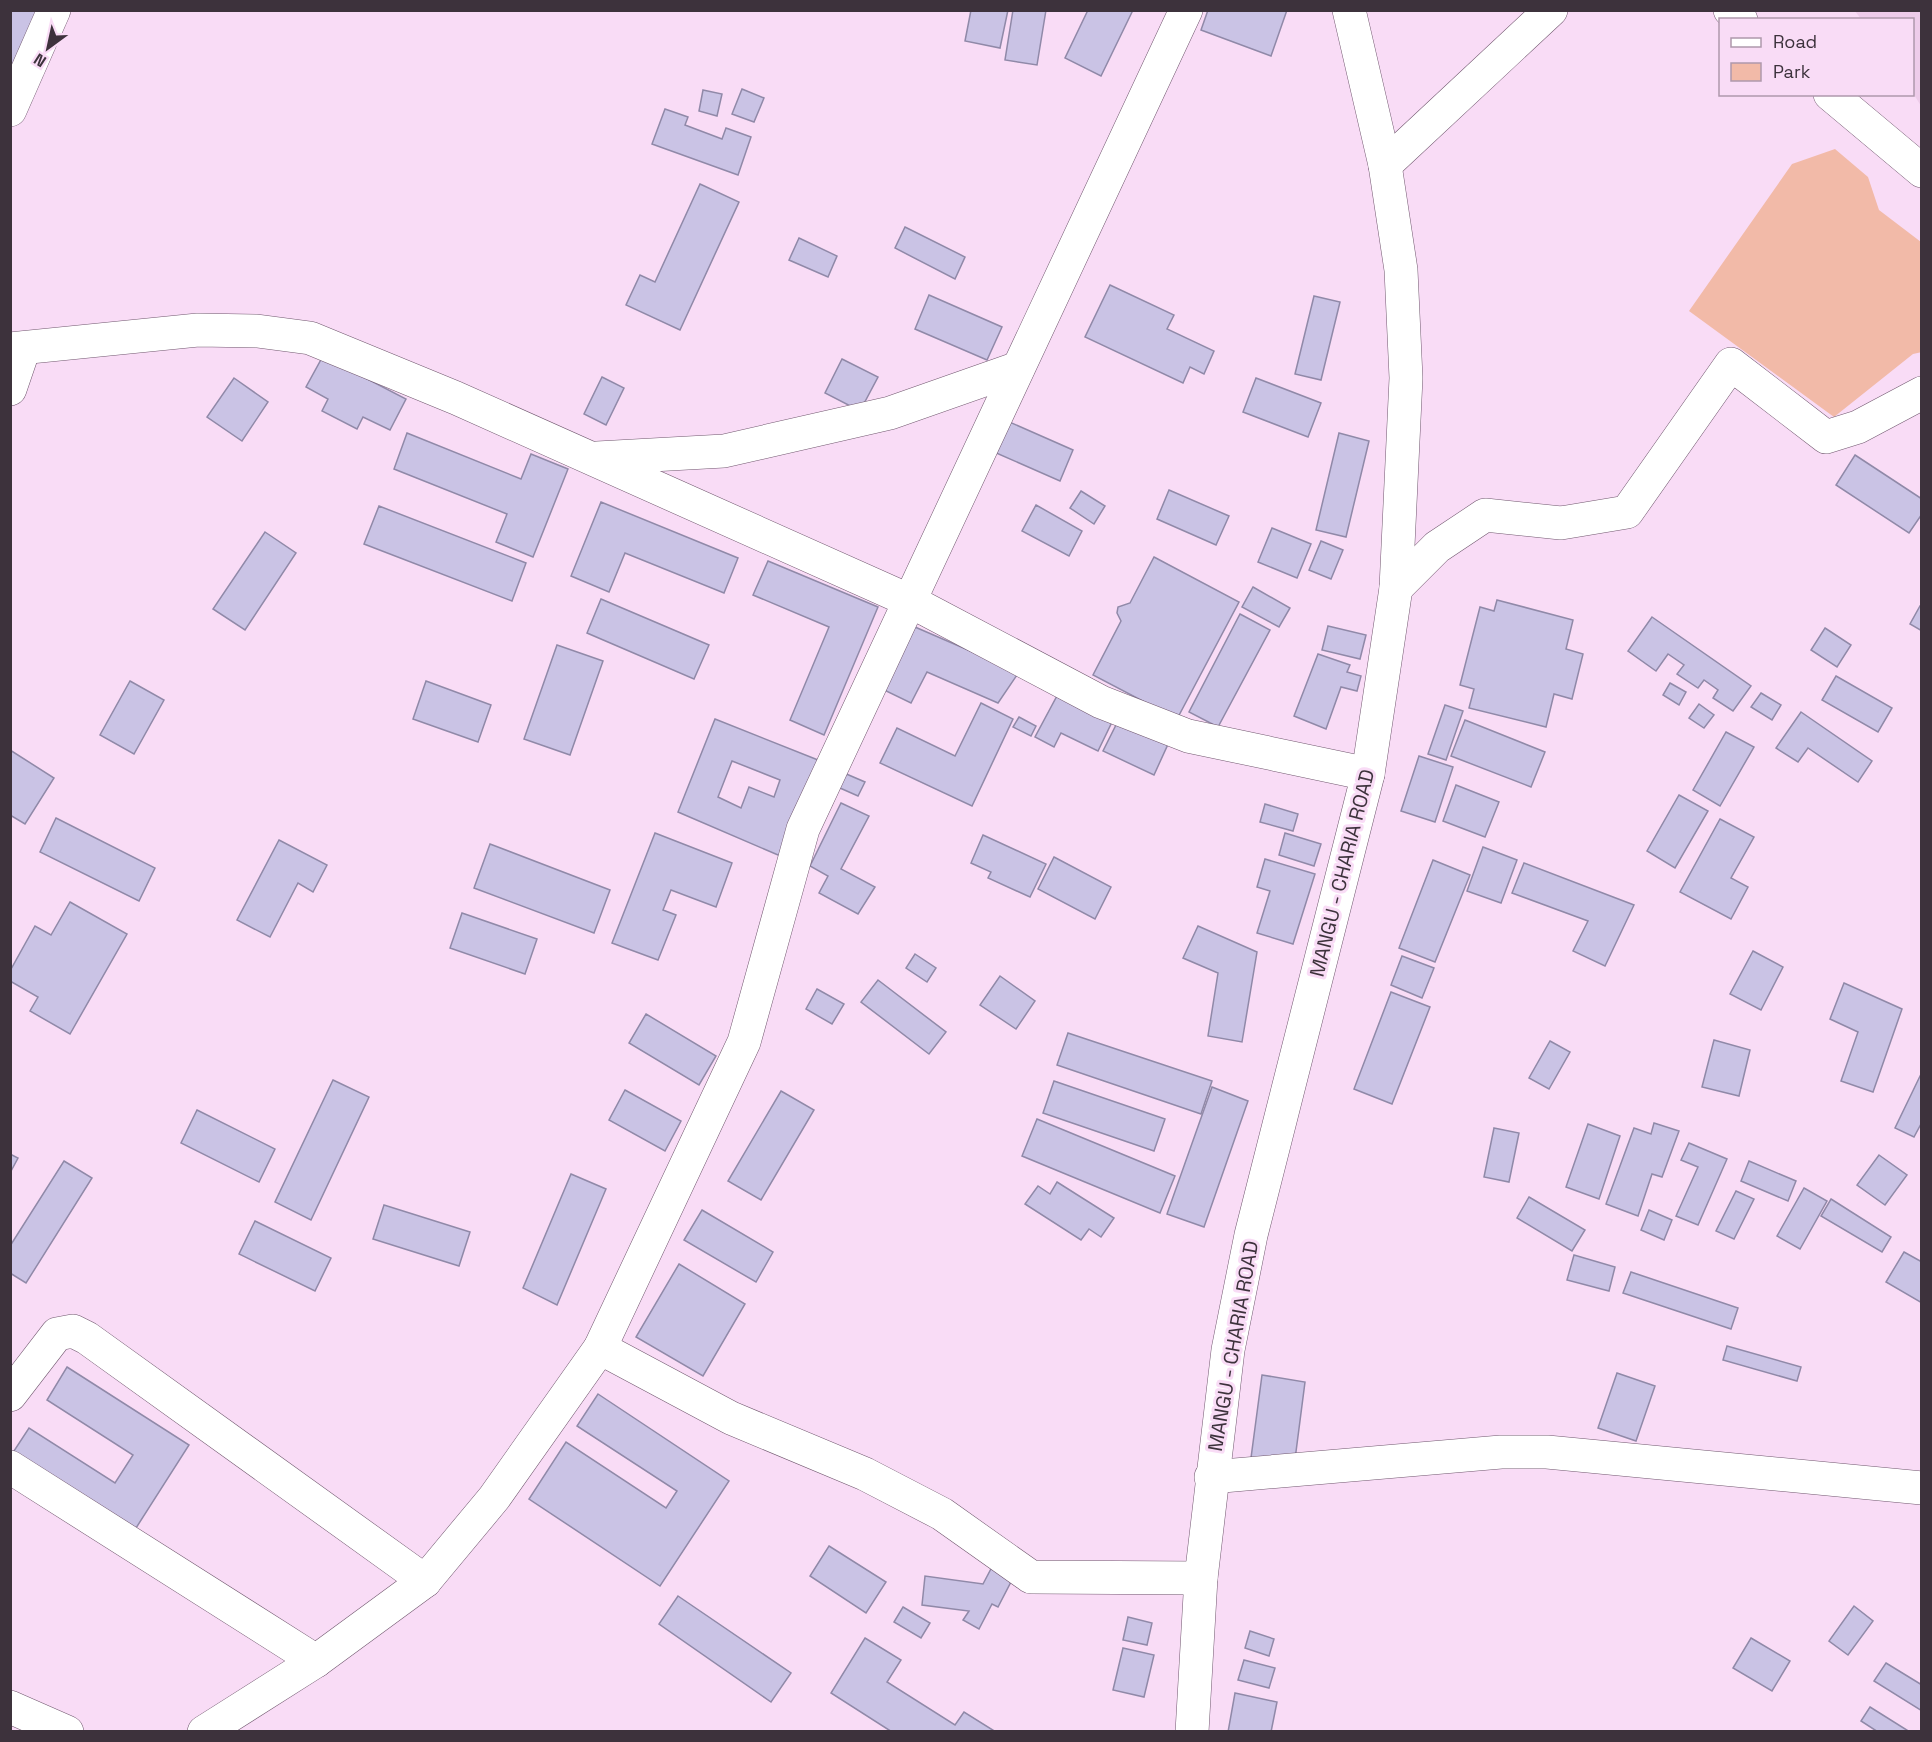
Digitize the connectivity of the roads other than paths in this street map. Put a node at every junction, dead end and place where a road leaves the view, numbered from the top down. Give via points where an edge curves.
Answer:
1 (54, 10) edge
2 (1186, 10) edge
3 (1349, 10) edge
4 (1551, 10) edge
5 (1832, 96) edge
6 (10, 110) edge
7 (1385, 165) junction
8 (1922, 171) edge
9 (17, 349) edge
10 (1018, 368) junction
11 (10, 388) edge
12 (1922, 393) edge
13 (593, 459) junction
14 (1396, 588) junction
15 (908, 600) junction
16 (1368, 774) junction
17 (600, 1348) junction
18 (10, 1395) edge
19 (10, 1467) edge
20 (1211, 1478) junction
21 (1922, 1488) edge
22 (1201, 1578) junction
23 (425, 1581) junction
24 (316, 1661) junction
25 (10, 1707) edge
26 (52, 1729) edge
27 (204, 1731) edge
28 (1192, 1731) edge

1 - 6 street
2 - 10 street
3 - 7 street, MANGU - CHARIA ROAD
4 - 7 street
5 - 8 street
7 - 14 street, MANGU - CHARIA ROAD via 1401,270 1406,378
9 - 11 street
9 - 13 street via 198,330 257,331 310,338
10 - 13 street via 890,413 724,451
10 - 15 street
12 - 14 street via 1858,427 1826,437 1731,364 1627,512 1561,523 1485,515 1437,547
13 - 15 street
14 - 16 street, MANGU - CHARIA ROAD
15 - 16 street via 1101,702 1188,736
15 - 17 street via 803,829 744,1042
16 - 20 street, MANGU - CHARIA ROAD via 1251,1235 1228,1350
17 - 22 street via 731,1418 864,1474 942,1514 1031,1576
17 - 23 street via 494,1498
18 - 23 street via 57,1334 73,1331
19 - 24 street
20 - 21 street via 1501,1452 1547,1452
20 - 22 street, MANGU - CHARIA ROAD
22 - 28 street, MANGU - CHARIA ROAD
23 - 24 street
24 - 27 street
25 - 26 street

